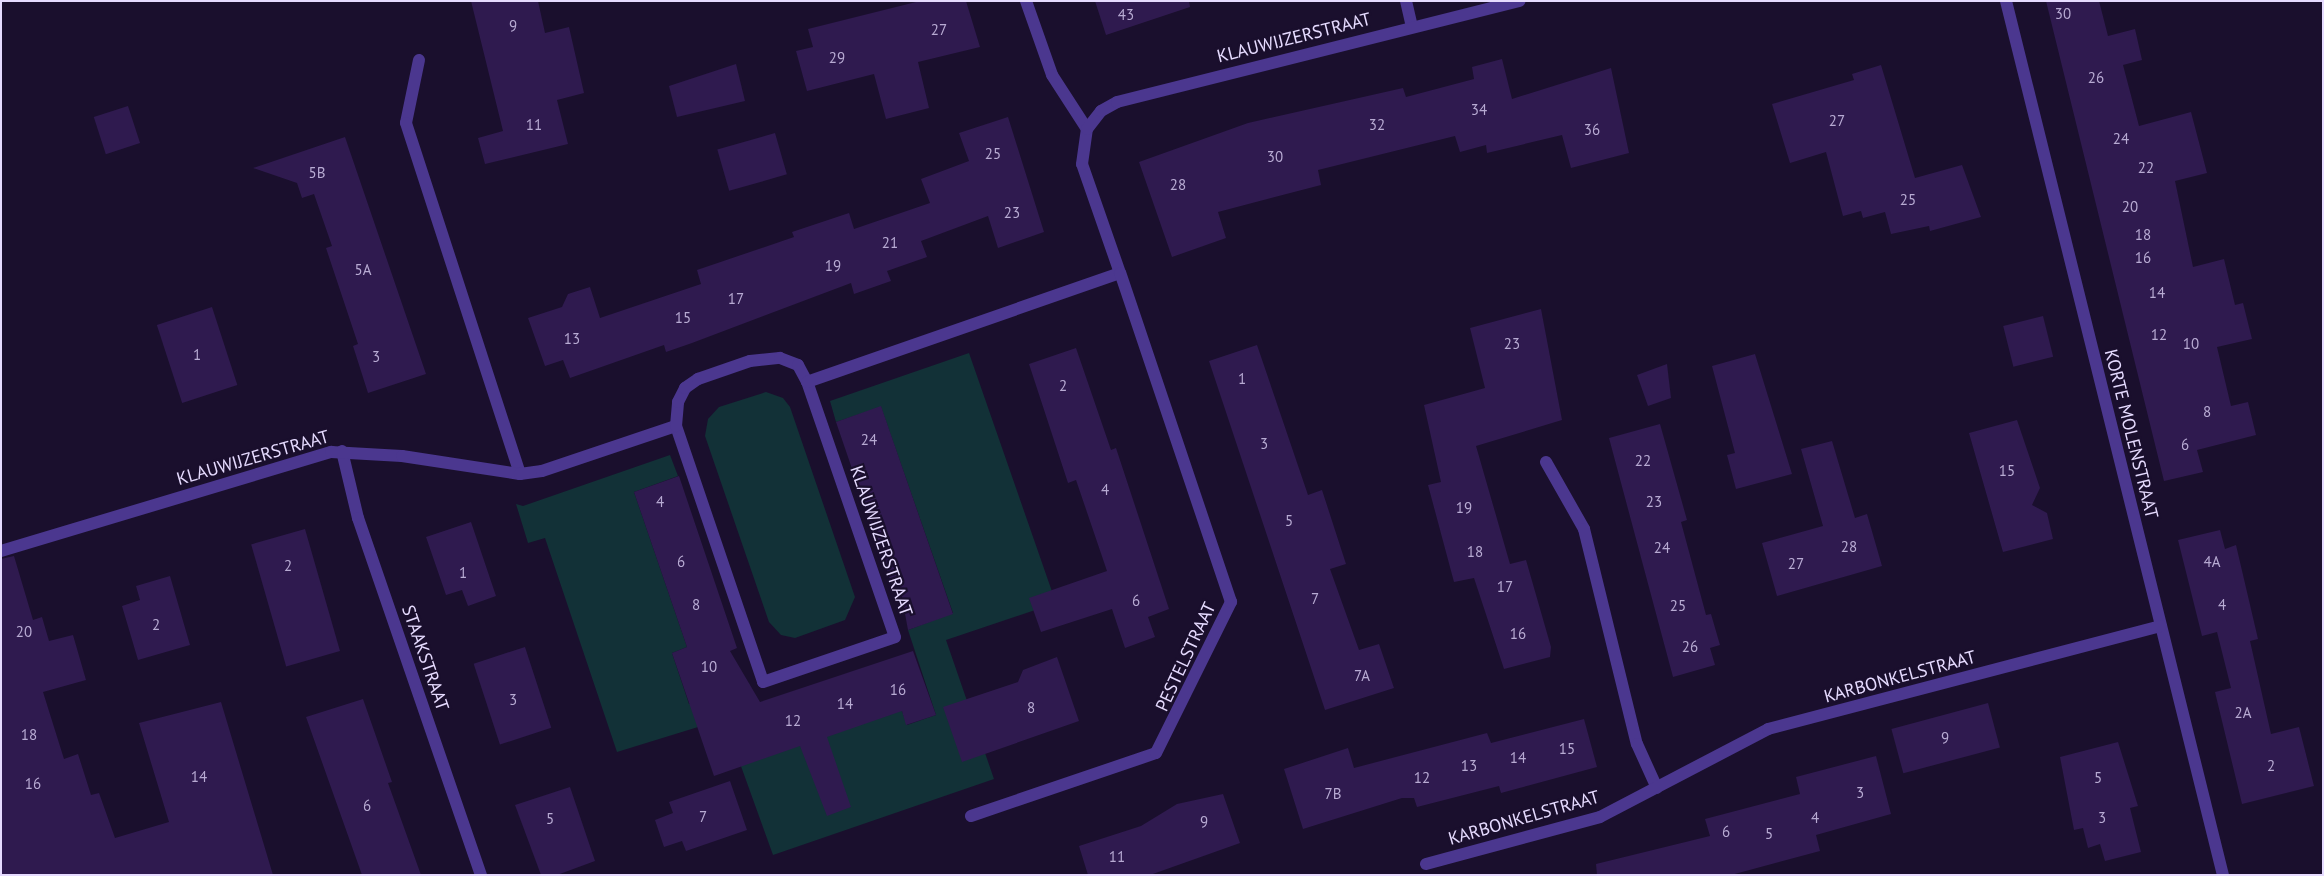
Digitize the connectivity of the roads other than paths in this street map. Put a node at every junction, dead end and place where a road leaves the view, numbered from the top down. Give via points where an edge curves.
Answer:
1 (1026, 1) edge
2 (1406, 1) edge
3 (1520, 1) edge
4 (2006, 1) edge
5 (1412, 26) junction
6 (419, 60) dead end
7 (1087, 129) junction
8 (1120, 274) junction
9 (807, 382) junction
10 (676, 426) junction
11 (342, 451) junction
12 (1546, 462) dead end
13 (520, 474) junction
14 (1, 551) edge
15 (2161, 626) junction
16 (1657, 788) junction
17 (971, 816) dead end
18 (1426, 864) dead end
19 (481, 875) edge
20 (2223, 875) edge

1 - 7 street via 1052,76
2 - 5 street
3 - 5 street, KLAUWIJZERSTRAAT
4 - 15 street, KORTE MOLENSTRAAT
5 - 7 street, KLAUWIJZERSTRAAT via 1117,102
6 - 13 street via 406,123
7 - 8 street via 1082,164
8 - 9 street
8 - 17 street, PESTELSTRAAT via 1231,602 1156,753
9 - 10 street, KLAUWIJZERSTRAAT via 798,366 780,358 750,361 698,378 678,402
9 - 10 street, KLAUWIJZERSTRAAT via 895,637 763,682
10 - 13 street, KLAUWIJZERSTRAAT via 542,472
11 - 13 street, KLAUWIJZERSTRAAT
11 - 14 street, KLAUWIJZERSTRAAT
11 - 19 street, STAAKSTRAAT via 358,518
12 - 16 street via 1584,529 1637,744
15 - 16 street, KARBONKELSTRAAT via 1768,729
15 - 20 street, KORTE MOLENSTRAAT
16 - 18 street, KARBONKELSTRAAT via 1600,817

